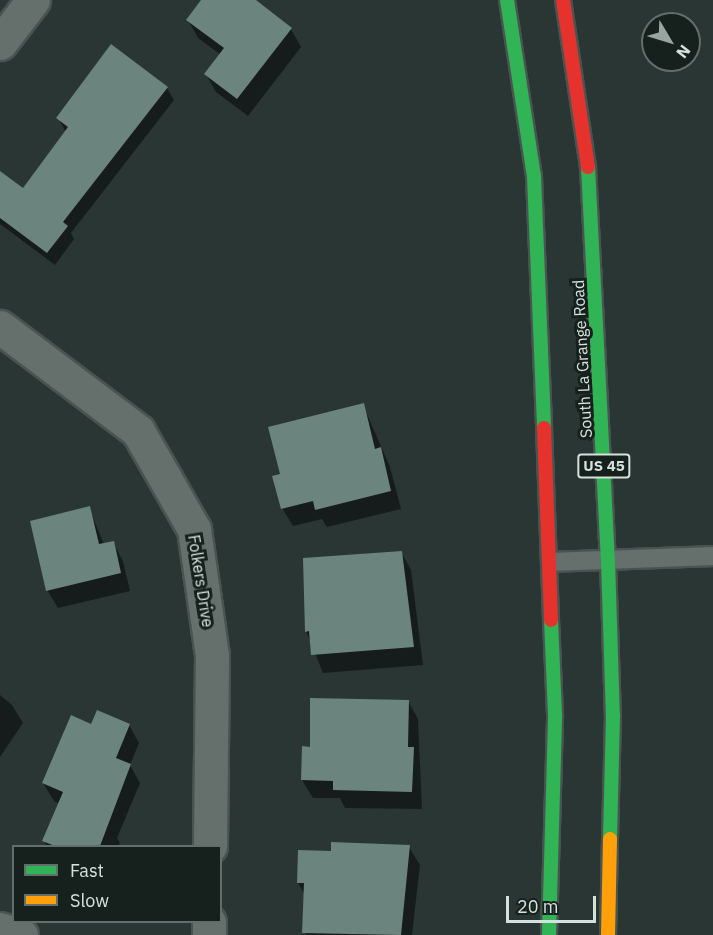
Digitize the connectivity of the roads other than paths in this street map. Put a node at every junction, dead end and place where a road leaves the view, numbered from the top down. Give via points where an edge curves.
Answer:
1 (33, 0) edge
2 (507, 0) edge
3 (563, 0) edge
4 (0, 43) edge
5 (0, 327) edge
6 (713, 556) edge
7 (608, 560) junction
8 (551, 562) junction
9 (210, 845) edge
10 (0, 929) edge
11 (21, 935) edge
12 (549, 935) edge
13 (608, 935) edge

1 - 4 street
2 - 8 main road via 534,176
3 - 7 main road, South La Grange Road / US 45 via 588,162
5 - 9 street, Folkers Drive via 138,431 194,529 212,654
6 - 7 lane
7 - 8 lane
7 - 13 main road, South La Grange Road / US 45 via 613,716
8 - 12 main road via 555,715
10 - 11 street

